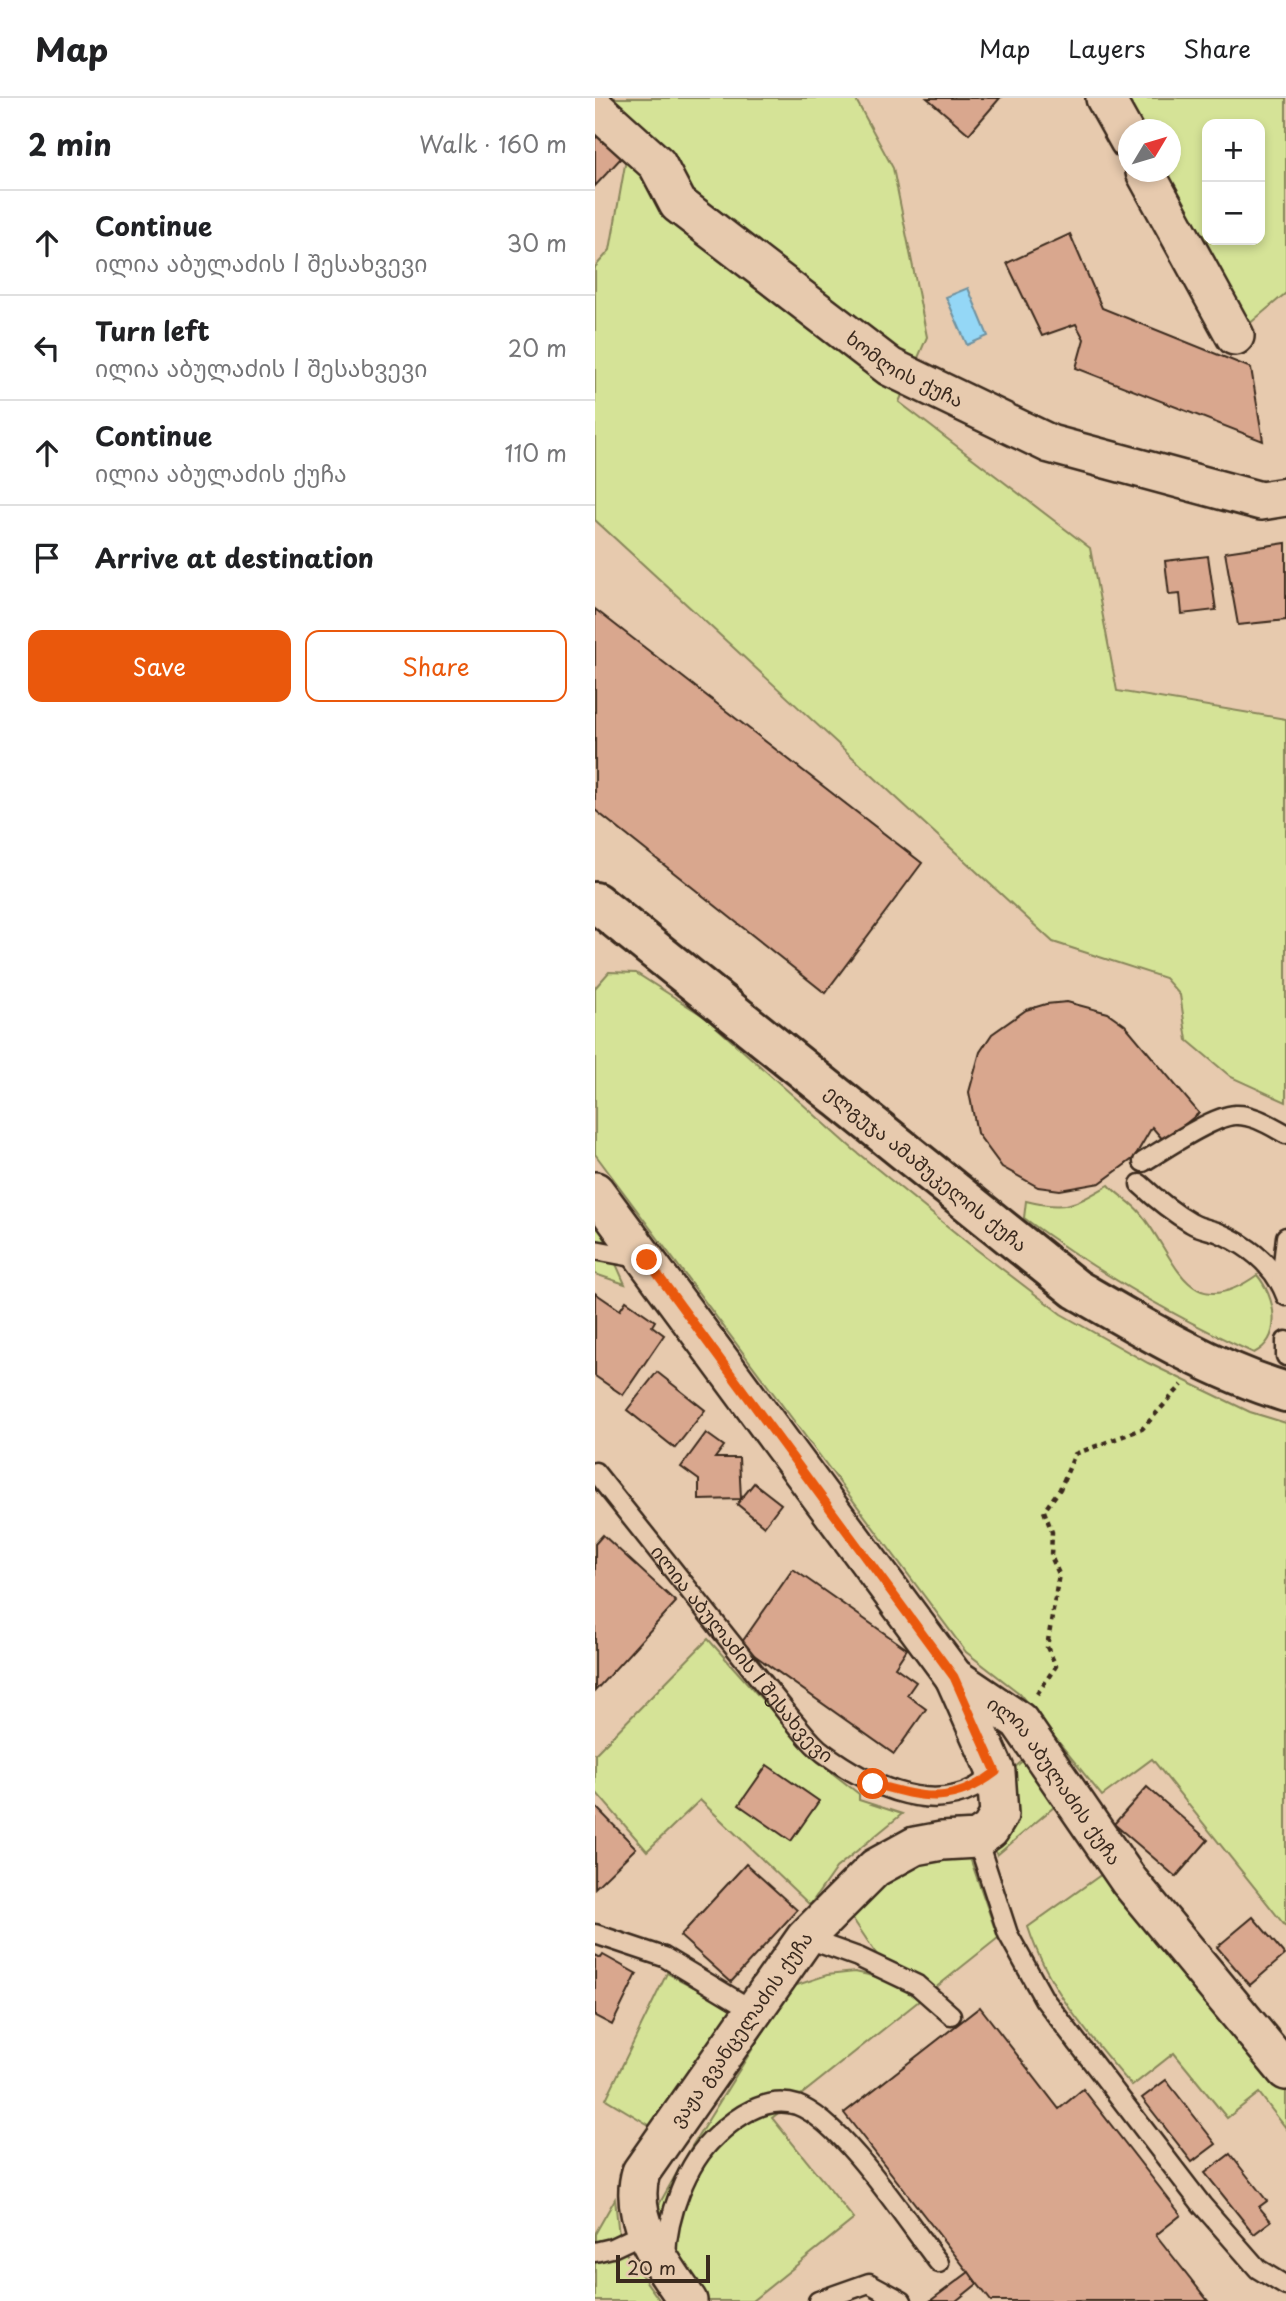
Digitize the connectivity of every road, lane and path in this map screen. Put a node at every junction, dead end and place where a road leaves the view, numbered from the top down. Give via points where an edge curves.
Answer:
1 (1105, 98) edge
2 (595, 108) edge
3 (1118, 121) edge
4 (1150, 182) edge
5 (1235, 336) dead end
6 (1286, 497) edge
7 (595, 902) edge
8 (1286, 1134) edge
9 (1143, 1162) dead end
10 (1140, 1184) dead end
11 (595, 1191) edge
12 (1286, 1237) edge
13 (595, 1250) edge
14 (647, 1260) junction
15 (1283, 1289) edge
16 (1286, 1341) edge
17 (1286, 1356) edge
18 (1187, 1380) dead end
19 (1286, 1392) edge
20 (595, 1472) edge
21 (954, 1677) junction
22 (1019, 1721) junction
23 (996, 1772) junction
24 (977, 1839) junction
25 (595, 1934) edge
26 (805, 1938) junction
27 (754, 2011) junction
28 (951, 2015) dead end
29 (1286, 2071) edge
30 (646, 2232) junction
31 (595, 2252) edge
32 (939, 2263) dead end
33 (665, 2269) junction
34 (1286, 2286) edge
35 (1286, 2294) edge
36 (688, 2301) edge
37 (818, 2301) edge
38 (902, 2301) edge
39 (1283, 2301) edge

1 - 3 street
2 - 6 street, ხომლის ქუჩა via 657,164 678,204 890,367 1050,444 1261,501
4 - 5 street
7 - 19 main road, ელგუჯა ამაშუკელის ქუჩა via 1076,1289 1158,1337 1258,1384
8 - 9 lane via 1255,1118 1234,1115
10 - 15 lane via 1194,1225 1251,1251 1270,1265
11 - 14 street, ილია აბულაძის ქუჩა
12 - 15 lane
13 - 14 lane
14 - 21 street, ილია აბულაძის ქუჩა
16 - 17 lane
18 - 22 path via 1142,1429 1075,1454 1061,1489 1044,1511 1052,1532 1051,1556 1059,1574 1047,1647 1056,1666
20 - 23 lane, ილია აბულაძის I შესახვევი via 822,1752 873,1784 920,1796 952,1796 974,1788
21 - 22 street, ილია აბულაძის ქუჩა
21 - 23 street
22 - 29 street, ილია აბულაძის ქუჩა via 1129,1881
23 - 24 street via 999,1815 990,1830
24 - 26 street, ვაჟა გვანცელაძის ქუჩა via 915,1846 875,1868
24 - 34 lane via 1008,1934 1044,1999 1202,2206 1258,2269
25 - 27 lane via 664,1957
26 - 27 street, ვაჟა გვანცელაძის ქუჩა
26 - 28 lane via 917,1985
27 - 30 street, ვაჟა გვანცელაძის ქუჩა via 641,2172 636,2189
30 - 31 lane
30 - 33 street, ვაჟა გვანცელაძის ქუჩა
32 - 33 lane via 838,2136 796,2105 769,2104 732,2120 711,2140 672,2208
33 - 36 street, ვაჟა გვანცელაძის ქუჩა
35 - 39 lane
37 - 38 lane via 869,2283

